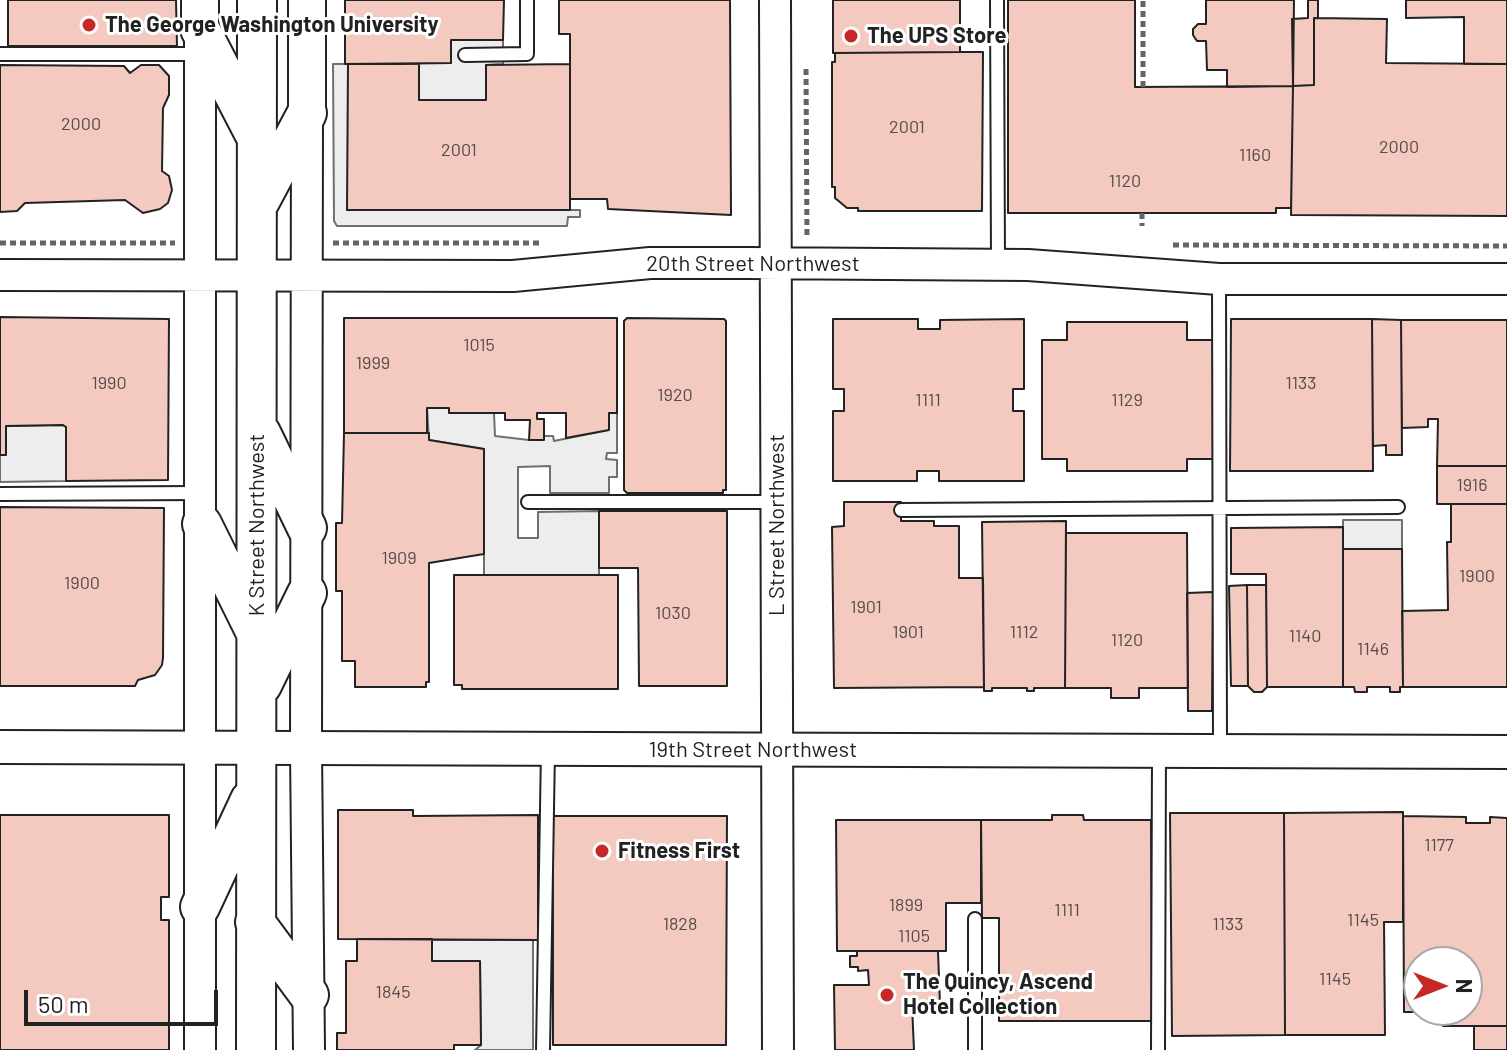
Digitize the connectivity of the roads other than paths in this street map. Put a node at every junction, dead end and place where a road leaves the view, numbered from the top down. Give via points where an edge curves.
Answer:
1 (257, 0) edge
2 (307, 0) edge
3 (527, 0) edge
4 (775, 0) edge
5 (997, 0) edge
6 (200, 28) edge
7 (0, 54) edge
8 (465, 55) dead end
9 (307, 113) junction
10 (257, 140) junction
11 (257, 207) junction
12 (776, 263) junction
13 (998, 264) junction
14 (0, 275) edge
15 (201, 276) junction
16 (257, 276) junction
17 (308, 276) junction
18 (1219, 279) junction
19 (1507, 279) edge
20 (256, 423) junction
21 (0, 494) edge
22 (528, 502) dead end
23 (777, 502) junction
24 (1398, 507) dead end
25 (202, 508) junction
26 (901, 510) dead end
27 (1218, 510) junction
28 (307, 528) junction
29 (307, 593) junction
30 (257, 637) junction
31 (257, 694) junction
32 (0, 747) edge
33 (201, 747) junction
34 (256, 748) junction
35 (306, 748) junction
36 (548, 749) junction
37 (778, 750) junction
38 (1159, 752) junction
39 (1220, 752) junction
40 (1507, 752) edge
41 (255, 791) junction
42 (200, 907) junction
43 (975, 919) dead end
44 (255, 922) junction
45 (309, 995) junction
46 (200, 1050) edge
47 (256, 1050) edge
48 (309, 1050) edge
49 (543, 1050) edge
50 (778, 1050) edge
51 (975, 1050) edge
52 (1158, 1050) edge

1 - 10 highway, K Street Northwest
2 - 9 main road
3 - 8 lane via 527,54
4 - 12 street, L Street Northwest
5 - 13 lane
6 - 7 lane
6 - 10 highway
6 - 15 street
9 - 11 highway
9 - 17 street
10 - 11 highway, K Street Northwest
11 - 16 highway, K Street Northwest
12 - 13 street, 20th Street Northwest
12 - 17 street, 20th Street Northwest via 650,263 513,276
12 - 23 street, L Street Northwest
13 - 18 street, 20th Street Northwest
14 - 15 street, 20th Street Northwest
15 - 16 street, 20th Street Northwest
15 - 25 street
16 - 17 street, 20th Street Northwest
16 - 20 highway, K Street Northwest
17 - 28 street
18 - 19 street, 20th Street Northwest
18 - 27 lane
20 - 28 highway
20 - 30 highway, K Street Northwest
21 - 25 lane
22 - 23 lane
23 - 37 street, L Street Northwest
24 - 27 lane
25 - 30 highway
25 - 33 street
26 - 27 lane
27 - 39 lane
28 - 29 street
29 - 31 highway
29 - 35 street
30 - 31 highway, K Street Northwest
31 - 34 highway, K Street Northwest
32 - 33 main road, 19th Street Northwest
33 - 34 main road, 19th Street Northwest
33 - 42 street
34 - 35 main road, 19th Street Northwest
34 - 41 highway, K Street Northwest
35 - 36 main road, 19th Street Northwest
35 - 45 street
36 - 37 main road, 19th Street Northwest
36 - 49 lane
37 - 38 main road, 19th Street Northwest
37 - 50 street, L Street Northwest
38 - 39 main road, 19th Street Northwest
38 - 52 lane
39 - 40 main road, 19th Street Northwest
41 - 42 highway
41 - 44 highway, K Street Northwest
42 - 46 street
43 - 51 lane
44 - 45 highway
44 - 47 highway, K Street Northwest
45 - 48 street

